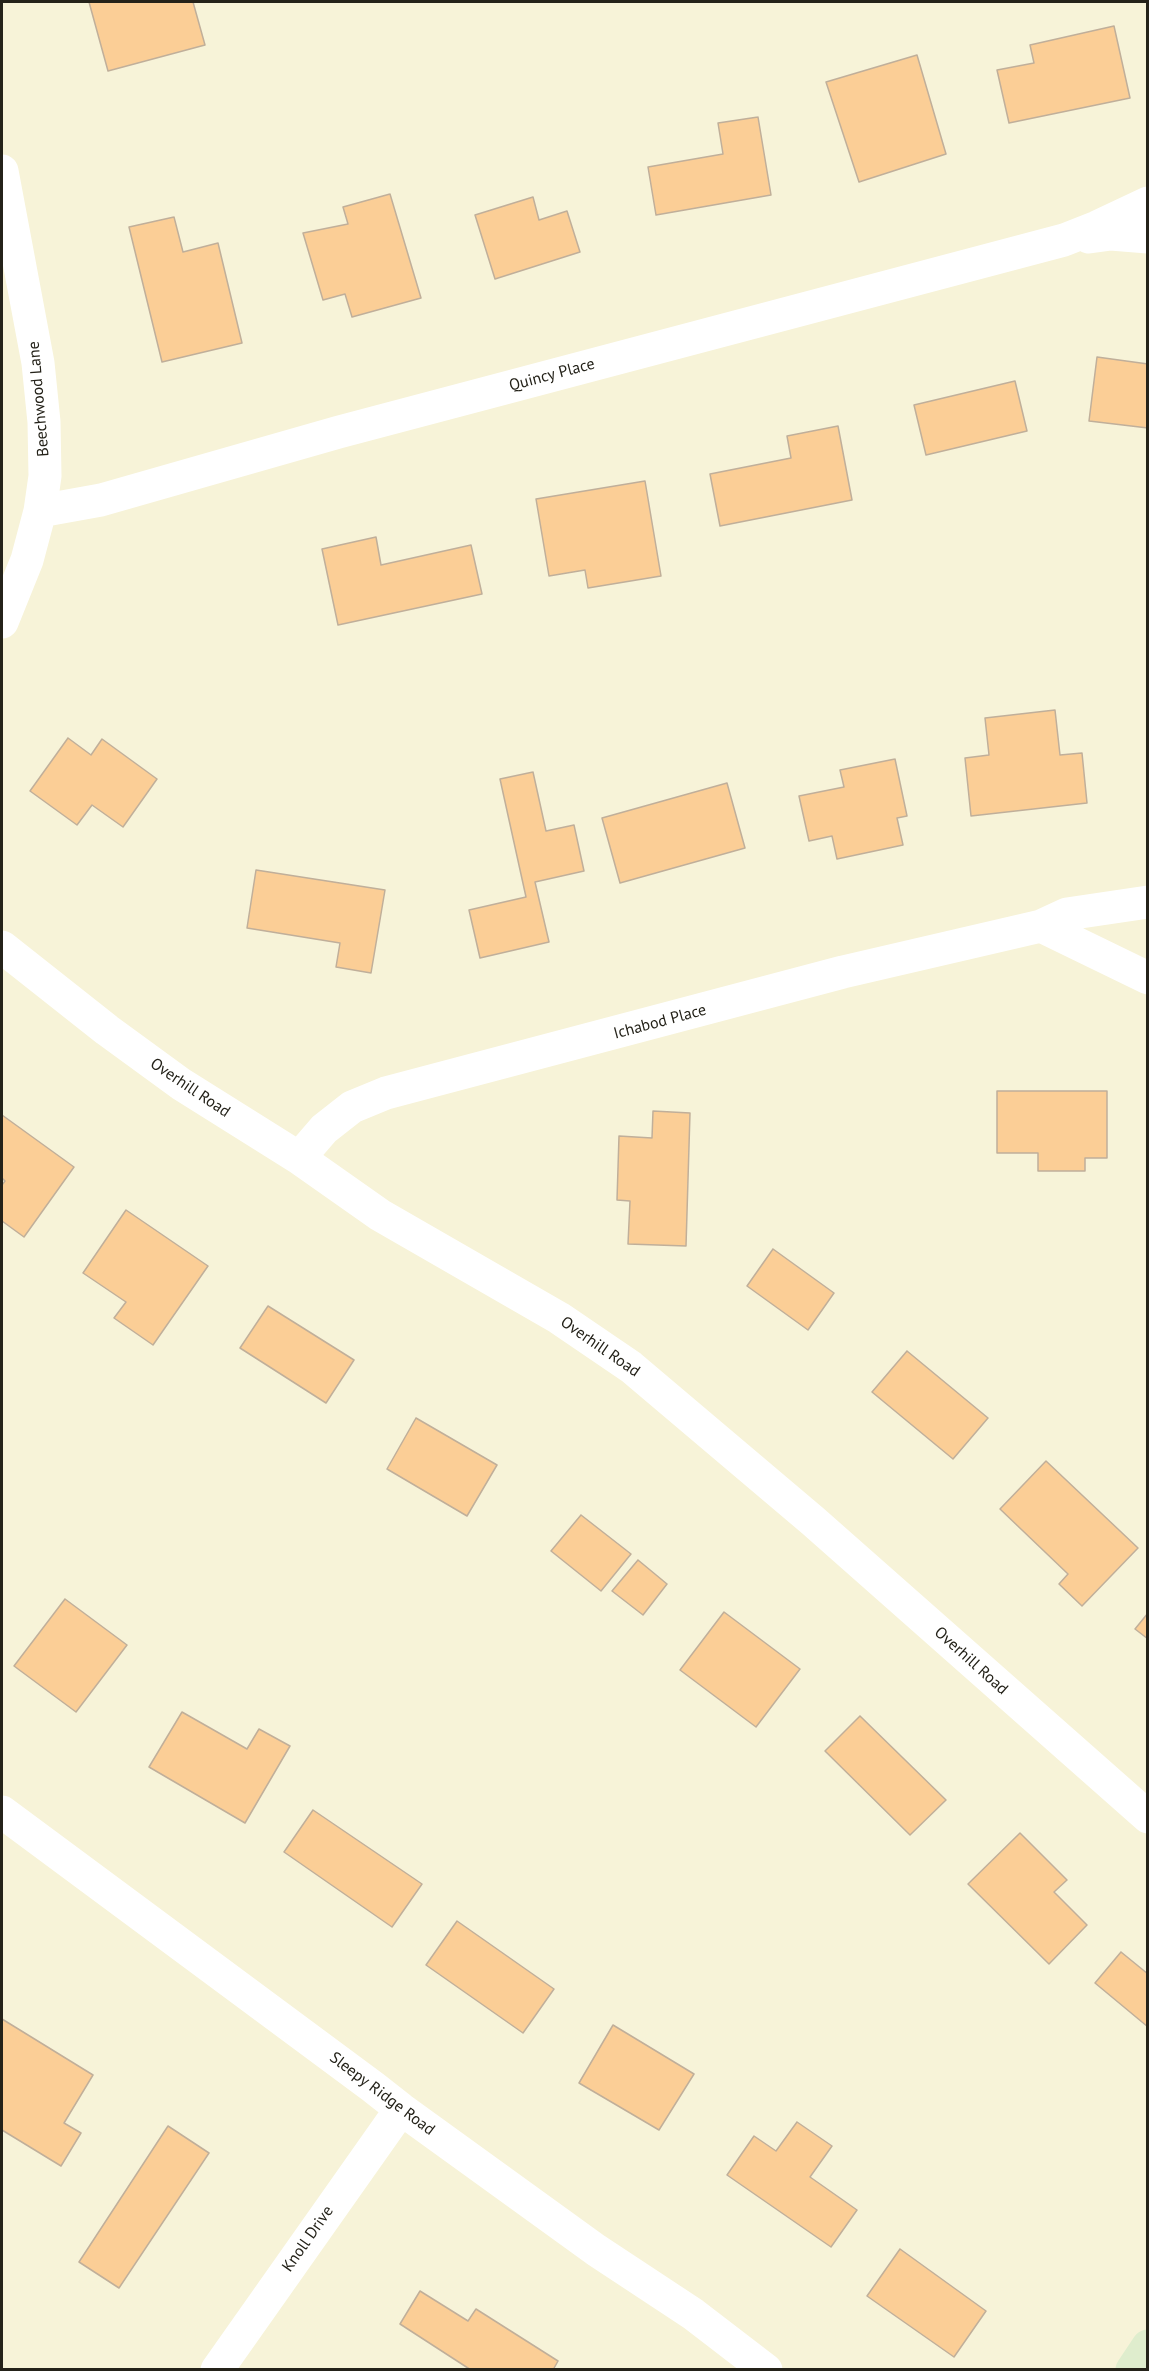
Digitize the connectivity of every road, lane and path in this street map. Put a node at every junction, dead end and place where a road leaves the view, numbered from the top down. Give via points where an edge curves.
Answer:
1 (2, 171) edge
2 (1148, 203) edge
3 (1148, 237) edge
4 (1064, 240) junction
5 (40, 511) junction
6 (2, 622) edge
7 (1148, 902) edge
8 (1041, 926) junction
9 (2, 946) edge
10 (1148, 978) edge
11 (299, 1158) junction
12 (2, 1812) edge
13 (1148, 1817) edge
14 (400, 2109) junction
15 (1148, 2346) edge
16 (217, 2370) edge
17 (766, 2370) edge
18 (1132, 2370) edge

1 - 5 street, Beechwood Lane via 38,363 45,444
2 - 4 street, Quincy Place
3 - 4 street, Quincy Place via 1111,234
4 - 5 street, Quincy Place via 339,432 101,500
5 - 6 street, Beechwood Lane via 27,560
7 - 8 street, Ichabod Place via 1067,914
8 - 10 street
8 - 11 street, Ichabod Place via 843,972 386,1094 352,1107 324,1129
9 - 11 street, Overhill Road via 181,1084
11 - 13 street, Overhill Road via 380,1215 559,1318 631,1367 813,1521
12 - 14 street, Sleepy Ridge Road
14 - 16 street, Knoll Drive
14 - 17 street, Sleepy Ridge Road via 596,2250 693,2314
15 - 18 main road

